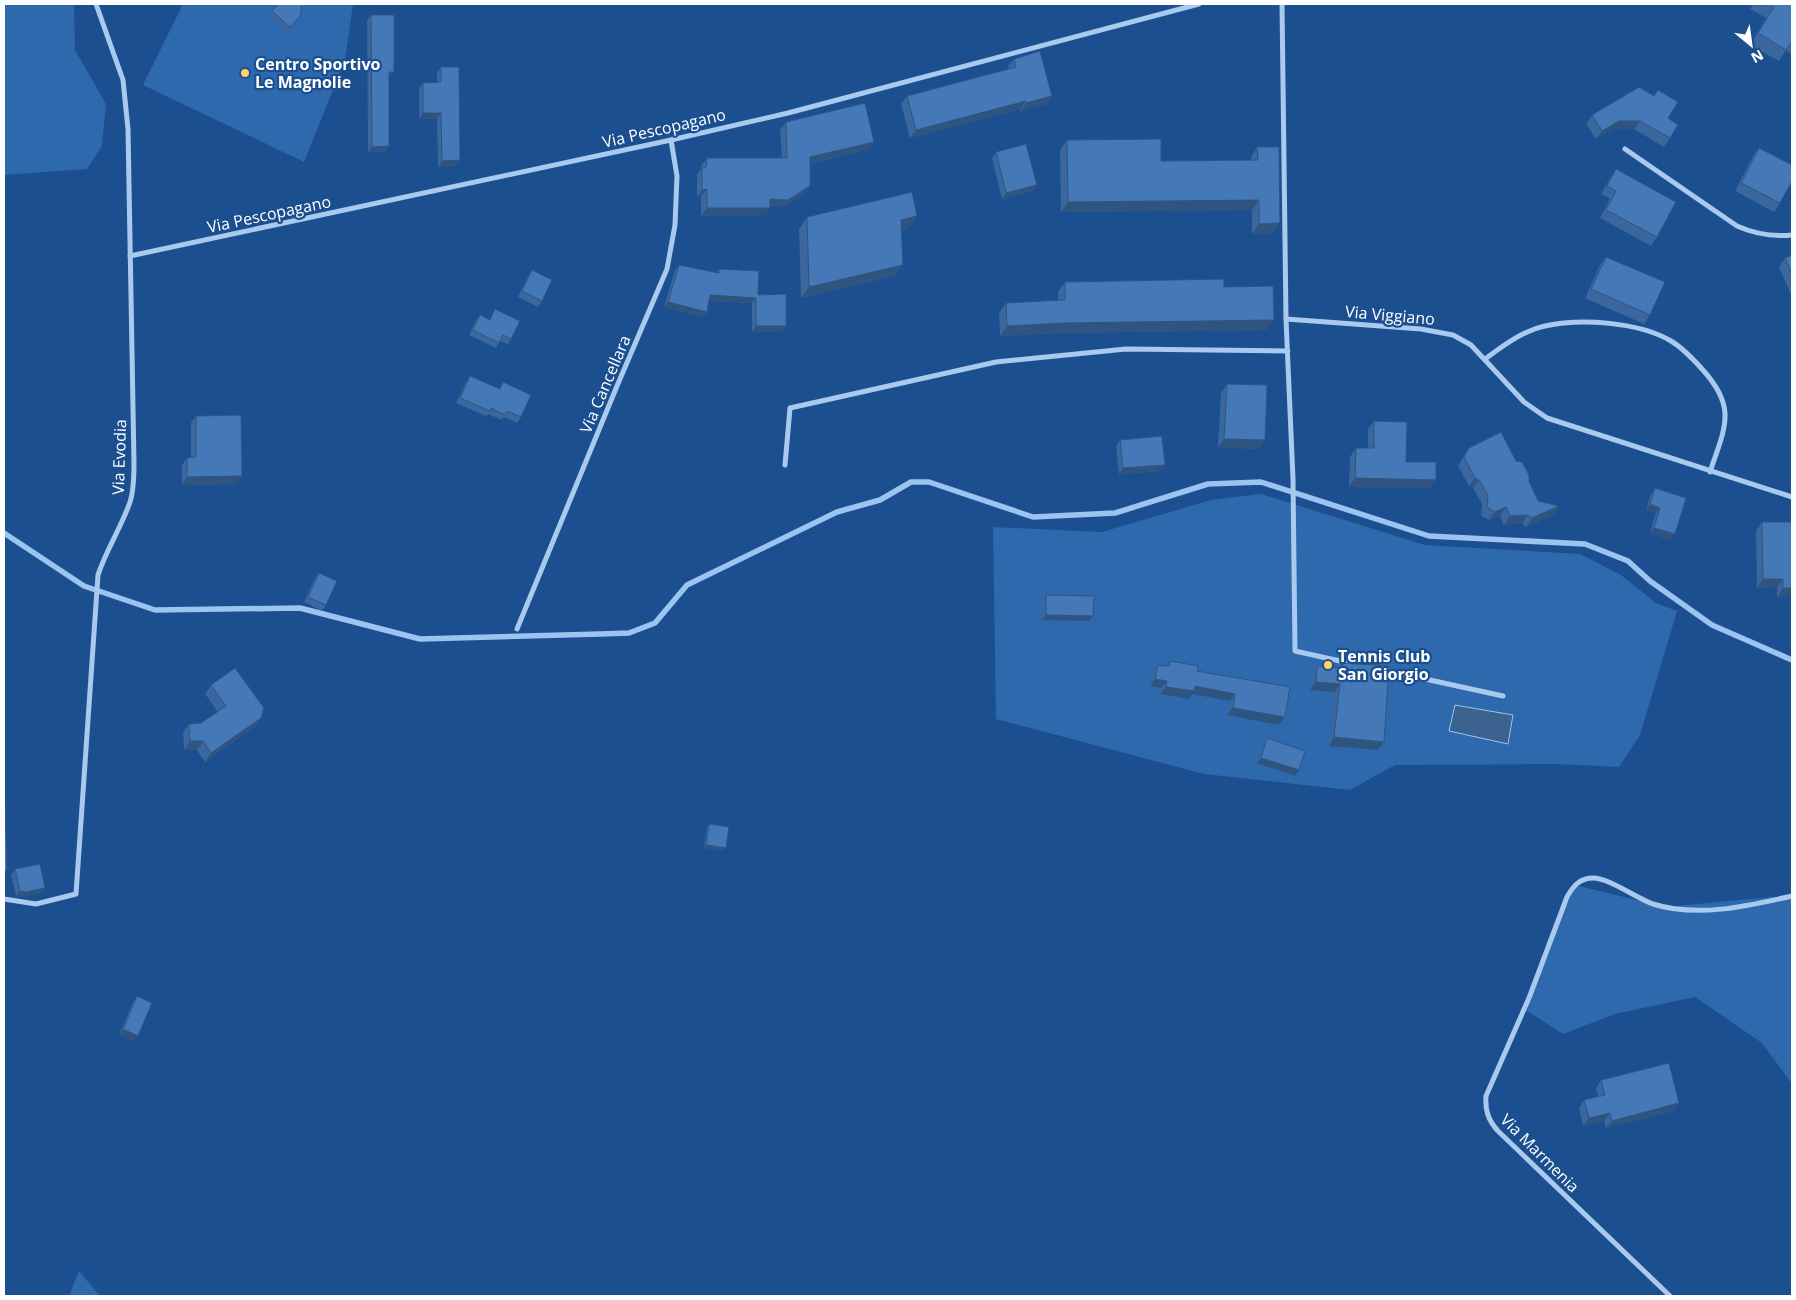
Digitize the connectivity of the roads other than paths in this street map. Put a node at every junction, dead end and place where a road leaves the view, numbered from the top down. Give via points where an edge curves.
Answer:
1 (96, 4) edge
2 (1199, 4) edge
3 (1282, 4) edge
4 (671, 140) junction
5 (1625, 149) dead end
6 (1792, 235) edge
7 (130, 256) junction
8 (1286, 319) junction
9 (1288, 351) junction
10 (1485, 359) junction
11 (785, 465) dead end
12 (1710, 472) junction
13 (1792, 497) edge
14 (517, 629) dead end
15 (1361, 665) edge
16 (1380, 670) edge
17 (1503, 696) dead end
18 (1792, 896) edge
19 (4, 900) edge
20 (1670, 1296) edge

1 - 7 street, Via Evodia via 124,80
2 - 4 street, Via Pescopagano
3 - 8 street
4 - 7 street, Via Pescopagano
4 - 14 street, Via Cancellara via 677,176 675,225 666,269
5 - 6 street via 1737,226 1768,236
7 - 19 street, Via Evodia via 134,486 98,575 76,894 36,904
8 - 9 street
8 - 10 street, Via Viggiano via 1443,332 1463,340
9 - 11 street via 1126,349 996,362 790,408
9 - 15 street via 1295,651
10 - 12 street, Via Viggiano via 1524,402 1547,418
10 - 12 street via 1520,336 1543,326 1558,324 1618,325 1662,336 1685,351 1706,374 1723,403 1723,428
12 - 13 street, Via Viggiano
16 - 17 street
18 - 20 street, Via Marmenia via 1730,907 1683,910 1650,903 1600,879 1580,881 1567,897 1532,990 1488,1090 1486,1111 1498,1131

